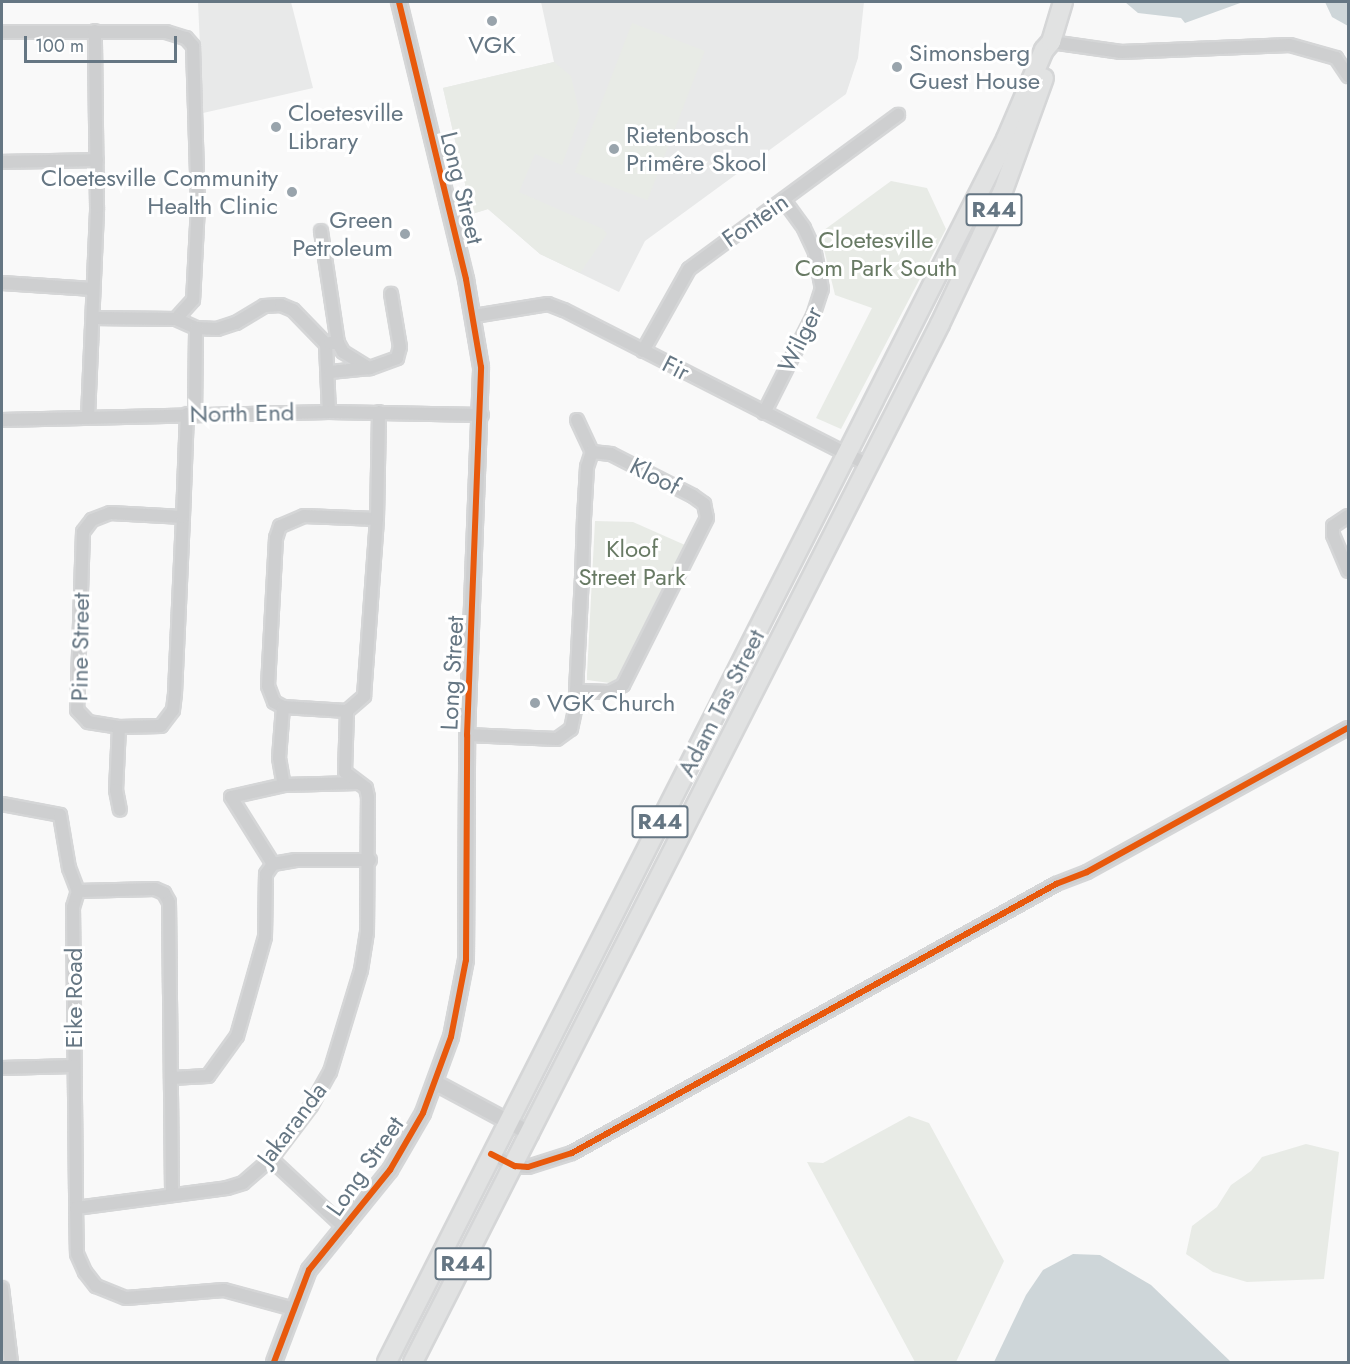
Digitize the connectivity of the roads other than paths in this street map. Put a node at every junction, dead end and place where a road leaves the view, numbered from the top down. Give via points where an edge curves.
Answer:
1 (399, 2) edge
2 (1063, 2) edge
3 (95, 31) junction
4 (2, 32) edge
5 (1051, 42) junction
6 (1346, 63) edge
7 (1348, 76) edge
8 (898, 116) dead end
9 (97, 160) junction
10 (2, 162) edge
11 (784, 200) junction
12 (321, 231) dead end
13 (2, 283) edge
14 (93, 289) junction
15 (391, 294) dead end
16 (474, 316) junction
17 (93, 318) junction
18 (176, 319) junction
19 (196, 328) junction
20 (332, 343) junction
21 (643, 351) junction
22 (370, 369) junction
23 (330, 372) junction
24 (329, 411) junction
25 (380, 412) junction
26 (764, 413) junction
27 (191, 415) junction
28 (482, 415) junction
29 (88, 417) junction
30 (2, 420) edge
31 (577, 420) dead end
32 (592, 452) junction
33 (846, 454) junction
34 (870, 466) junction
35 (1348, 516) edge
36 (183, 517) junction
37 (377, 519) junction
38 (1348, 571) edge
39 (576, 691) junction
40 (283, 707) junction
41 (346, 711) junction
42 (119, 727) junction
43 (1348, 728) edge
44 (467, 735) junction
45 (357, 783) junction
46 (284, 785) junction
47 (2, 804) edge
48 (120, 810) dead end
49 (370, 860) junction
50 (273, 864) junction
51 (78, 891) junction
52 (74, 1066) junction
53 (2, 1068) edge
54 (171, 1078) junction
55 (436, 1083) junction
56 (507, 1120) junction
57 (531, 1134) junction
58 (491, 1154) junction
59 (271, 1159) junction
60 (515, 1166) junction
61 (172, 1196) junction
62 (76, 1208) junction
63 (345, 1228) junction
64 (2, 1288) edge
65 (294, 1309) junction
66 (11, 1362) edge
67 (274, 1362) edge
68 (387, 1362) edge
69 (413, 1362) edge

1 - 16 street, Long Street
2 - 5 main road, Adam Tas Street / R44
3 - 4 street
3 - 9 street
3 - 18 street via 166,32 186,38 193,46 198,206 195,292 190,308
5 - 6 street via 1121,52 1290,45
5 - 33 main road, Adam Tas Street / R44
5 - 34 main road, Adam Tas Street / R44 via 1053,50 1003,191
6 - 7 street
8 - 11 street, Fontein
9 - 10 street
9 - 14 street
11 - 21 street, Fontein via 689,269
11 - 26 street, Wilger via 815,252 822,289 813,316
12 - 20 street
13 - 14 street
14 - 17 street
15 - 22 street via 399,355
16 - 21 street, Fir via 548,304
16 - 28 street, Long Street
17 - 18 street
17 - 29 street
18 - 19 street
19 - 20 street via 227,327 264,306 281,305 293,310
19 - 27 street, Pine Street
20 - 22 street
20 - 23 street
21 - 26 street, Fir
22 - 23 street
23 - 24 street
24 - 25 street, North End
24 - 27 street, North End
25 - 28 street, North End
25 - 37 street
26 - 33 street, Fir
27 - 29 street, North End
27 - 36 street, Pine Street
28 - 44 street, Long Street
29 - 30 street, North End
31 - 32 street
32 - 39 street via 587,467
32 - 39 street, Kloof via 610,454 693,496 704,504 707,518 623,685 610,692
33 - 34 street, Fir
33 - 56 main road, Adam Tas Street / R44
34 - 57 main road, Adam Tas Street / R44
35 - 38 street via 1333,526 1333,535
36 - 42 street, Pine Street via 173,711 161,726
36 - 42 street, Pine Street via 111,513 92,520 83,532 77,710 88,722
37 - 40 street via 304,516 280,526 276,538 268,686 274,702
37 - 41 street via 367,688 358,704
39 - 44 street via 571,729 557,739
40 - 41 street
40 - 46 street via 279,758
41 - 45 street, Jakaranda via 345,772
42 - 48 street via 116,790
43 - 60 street via 1087,872 1056,884 572,1154 543,1165
44 - 55 street, Long Street via 466,960 451,1036
45 - 46 street
45 - 49 street, Jakaranda via 367,793
46 - 50 street via 231,797
47 - 51 street via 60,815 69,868
49 - 50 street via 296,860
49 - 59 street, Jakaranda via 361,970 340,1047 311,1106
50 - 54 street via 267,874 265,937 237,1036 208,1076
51 - 52 street, Eike Road via 73,907
51 - 54 street via 148,889 167,897
52 - 53 street
52 - 62 street, Eike Road
54 - 61 street
55 - 56 street
55 - 63 street, Long Street via 390,1170
56 - 57 street
56 - 58 main road, Adam Tas Street / R44
57 - 60 main road, Adam Tas Street / R44
58 - 60 street
58 - 68 main road, Adam Tas Street / R44
59 - 61 street, Jakaranda via 237,1185
59 - 63 street
60 - 69 main road, Adam Tas Street / R44
61 - 62 street, Jakaranda
62 - 65 street, Eike Road via 78,1254 85,1272 111,1294 126,1298 224,1290
63 - 65 street, Long Street via 309,1270
64 - 66 street
65 - 67 street, Long Street

